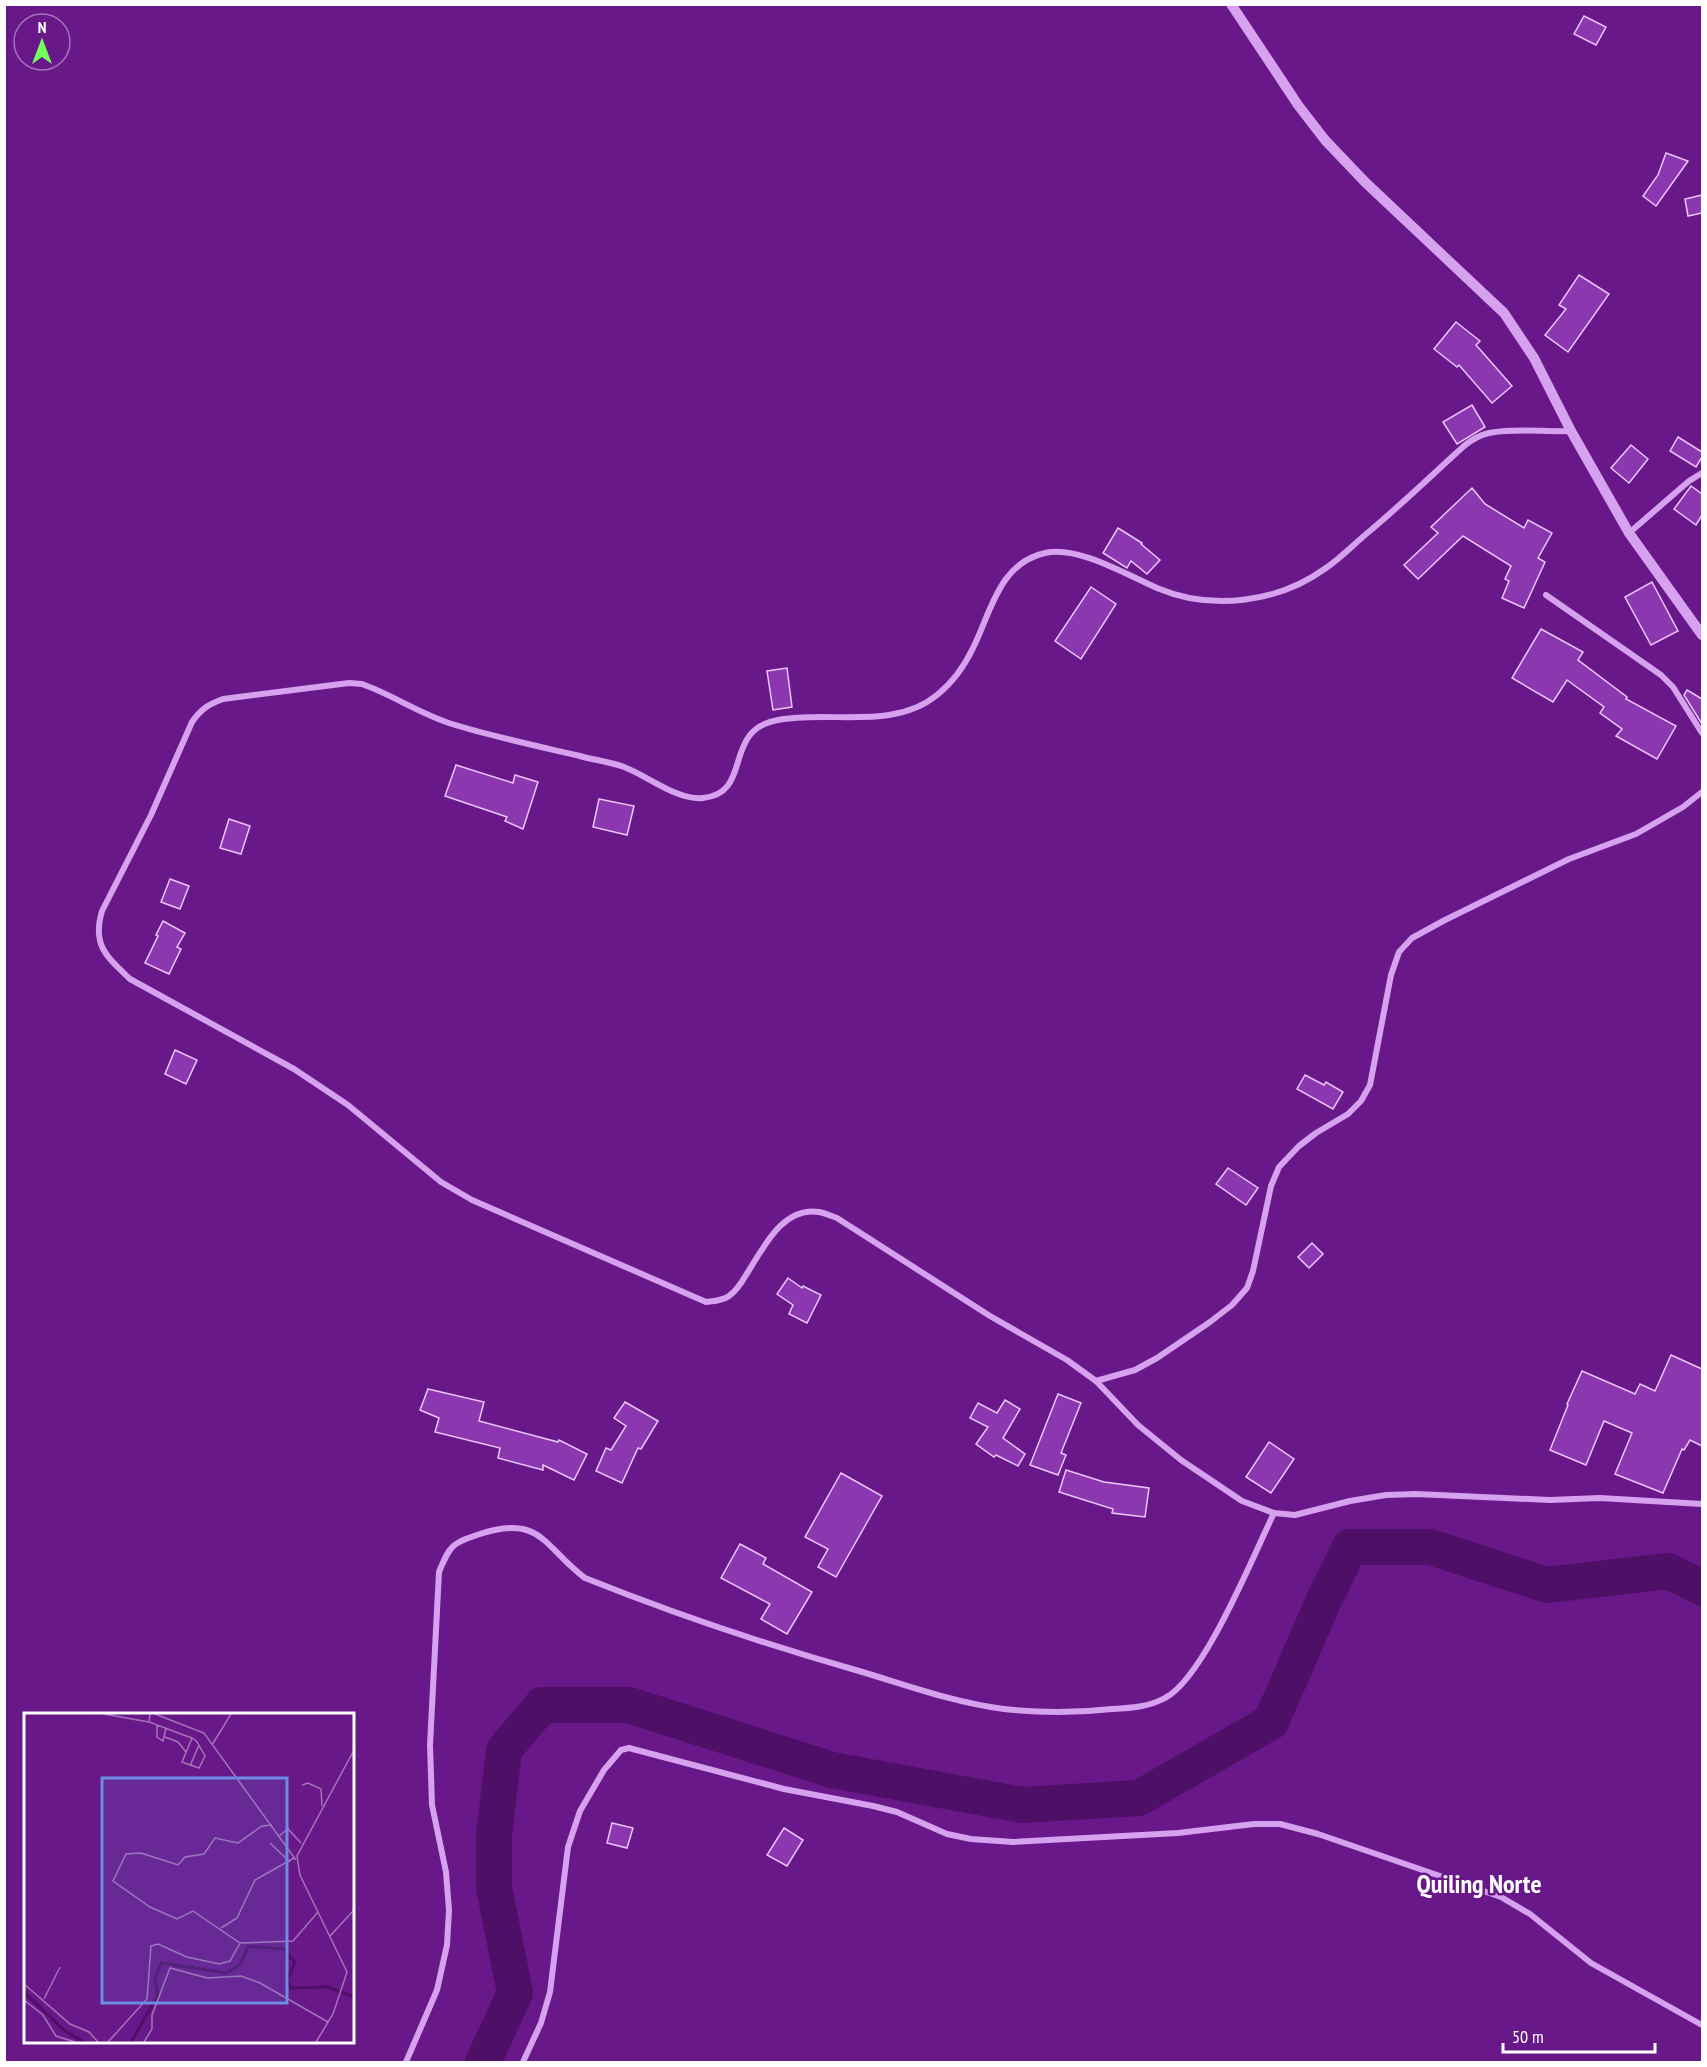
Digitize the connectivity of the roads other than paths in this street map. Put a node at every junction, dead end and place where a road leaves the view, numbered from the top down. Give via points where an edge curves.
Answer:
1 (1231, 4) edge
2 (1571, 431) junction
3 (1702, 473) edge
4 (1629, 533) junction
5 (1546, 595) dead end
6 (1702, 635) edge
7 (1702, 733) edge
8 (1702, 792) edge
9 (1096, 1381) junction
10 (1702, 1504) edge
11 (1274, 1513) junction
12 (1702, 2025) edge
13 (406, 2062) edge
14 (523, 2062) edge

1 - 2 street via 1325,140 1504,313 1534,358
2 - 4 street
2 - 9 street via 1488,433 1475,438 1325,569 1300,583 1256,598 1198,600 1163,591 1077,554 1043,553 1023,563 1005,579 973,648 958,673 938,694 918,708 889,715 763,723 751,731 742,746 732,782 720,793 704,798 687,798 623,767 448,723 362,684 223,699 199,712 185,735 97,926 108,958 130,978 294,1069 348,1105 441,1182 472,1200 689,1295 706,1302 729,1296 776,1229 804,1212 819,1212 845,1223
3 - 4 street
4 - 6 street
5 - 7 street via 1661,675
8 - 9 street via 1636,834 1569,859 1412,938 1400,952 1391,975 1370,1085 1348,1114 1299,1146 1280,1167 1271,1186 1247,1288 1210,1322 1156,1358 1135,1370
9 - 11 street via 1138,1425 1181,1460 1242,1501
10 - 11 street via 1396,1495 1294,1515
11 - 13 street via 1215,1636 1185,1682 1166,1698 1142,1706 1082,1712 1002,1709 785,1650 585,1578 545,1539 517,1527 498,1528 456,1542 439,1572 429,1745 432,1805 448,1891 447,1945 437,1990
12 - 14 street via 1591,1963 1530,1914 1502,1897 1280,1824 1013,1842 971,1839 947,1834 897,1812 784,1789 629,1748 621,1750 604,1770 580,1811 561,1892 550,1992

